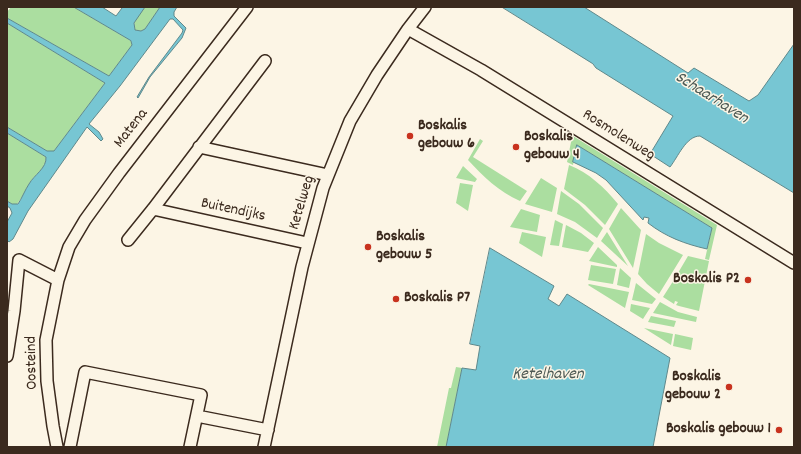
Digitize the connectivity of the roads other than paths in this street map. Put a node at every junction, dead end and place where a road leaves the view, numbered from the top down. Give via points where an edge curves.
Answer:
1 (247, 7) edge
2 (425, 7) edge
3 (408, 29) junction
4 (265, 61) dead end
5 (199, 147) junction
6 (328, 175) junction
7 (153, 210) junction
8 (128, 240) dead end
9 (307, 243) junction
10 (794, 263) edge
11 (58, 280) junction
12 (7, 356) edge
13 (197, 416) junction
14 (268, 430) junction
15 (57, 447) edge
16 (70, 447) edge
17 (190, 447) edge
18 (264, 447) edge

1 - 11 street, Matena via 85,220 69,247
2 - 3 street, Ketelweg
3 - 6 street, Ketelweg via 350,121
3 - 10 street, Rosmolenweg via 481,70
4 - 5 street
5 - 6 street
5 - 7 street
6 - 9 street, Ketelweg
7 - 8 street
7 - 9 street, Buitendijks
9 - 14 street, Ketelweg
11 - 12 street via 19,260
11 - 15 street, Oosteind via 46,340 47,382
13 - 14 street
13 - 16 street via 201,395 85,372
13 - 17 street
14 - 18 street, Ketelweg

